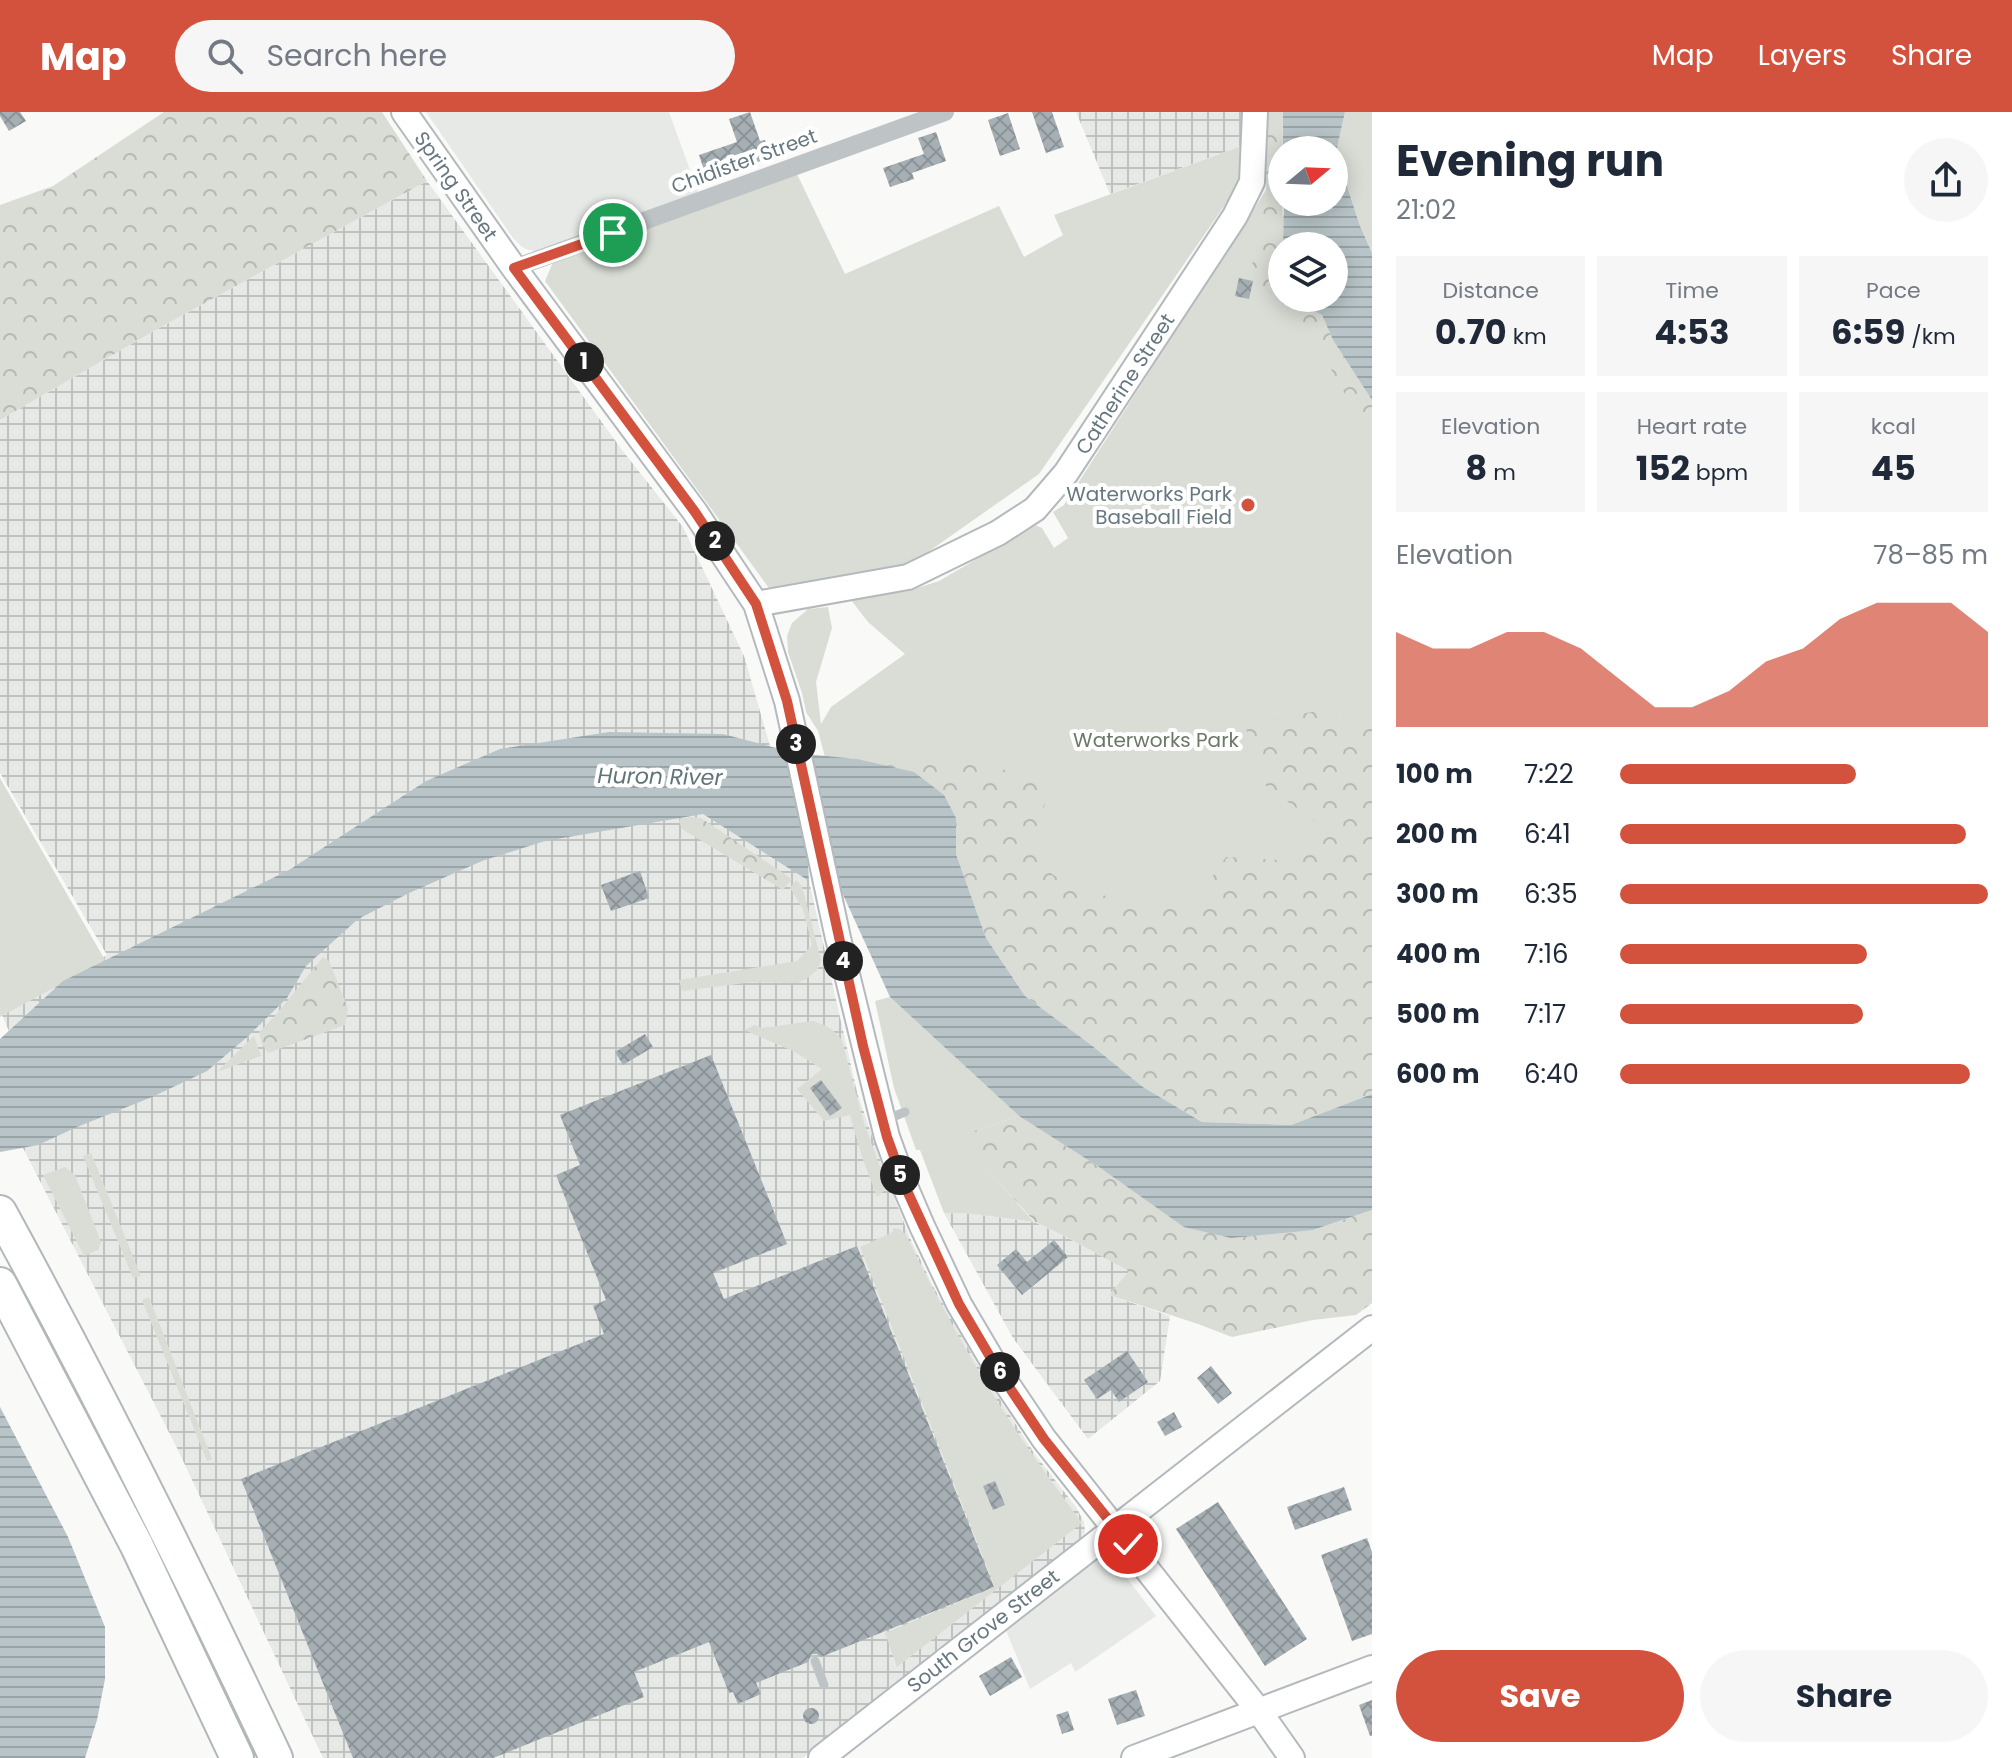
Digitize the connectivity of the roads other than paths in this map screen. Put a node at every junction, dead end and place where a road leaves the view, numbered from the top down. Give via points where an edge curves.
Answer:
1 (404, 112) edge
2 (945, 112) edge
3 (1255, 112) edge
4 (514, 268) junction
5 (756, 604) junction
6 (0, 1212) edge
7 (0, 1284) edge
8 (1372, 1328) edge
9 (1116, 1528) junction
10 (815, 1661) dead end
11 (1372, 1668) edge
12 (824, 1685) dead end
13 (1259, 1711) junction
14 (237, 1758) edge
15 (276, 1758) edge
16 (821, 1758) edge
17 (1134, 1758) edge
18 (1292, 1758) edge

1 - 4 main road, Spring Street
2 - 4 street, Chidister Street
3 - 5 main road, Catherine Street via 1252,182 1235,216 1066,473 1039,505 998,533 908,577
4 - 5 main road, Spring Street via 695,512
5 - 9 main road, Spring Street via 787,701 838,938 894,1116 904,1184 959,1304 999,1372 1044,1439
6 - 15 highway via 109,1416
7 - 14 highway via 137,1546
8 - 9 main road, South Grove Street
9 - 13 main road, Spring Street
9 - 16 main road, South Grove Street
10 - 12 lane
11 - 13 main road
13 - 17 main road
13 - 18 main road, Spring Street

